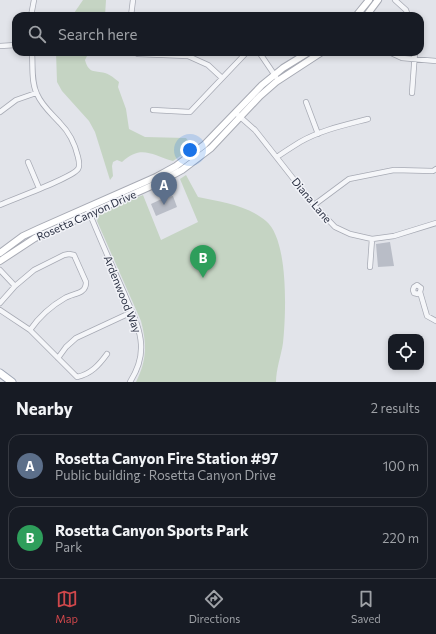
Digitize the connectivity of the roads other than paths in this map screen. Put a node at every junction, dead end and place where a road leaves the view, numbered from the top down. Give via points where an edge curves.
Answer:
1 (34, 0) edge
2 (133, 0) edge
3 (370, 0) edge
4 (378, 0) edge
5 (395, 0) edge
6 (32, 12) edge
7 (132, 12) edge
8 (360, 12) edge
9 (369, 12) edge
10 (407, 12) edge
11 (12, 45) edge
12 (0, 46) edge
13 (32, 56) edge
14 (188, 56) edge
15 (243, 56) edge
16 (262, 56) edge
17 (304, 56) edge
18 (315, 56) edge
19 (396, 56) edge
20 (414, 56) edge
21 (414, 59) junction
22 (436, 61) edge
23 (222, 78) junction
24 (276, 78) junction
25 (36, 93) junction
26 (412, 93) dead end
27 (306, 102) dead end
28 (153, 110) dead end
29 (0, 112) edge
30 (238, 115) junction
31 (368, 120) dead end
32 (318, 134) junction
33 (277, 157) junction
34 (28, 162) dead end
35 (436, 169) edge
36 (39, 188) junction
37 (314, 204) junction
38 (0, 205) edge
39 (88, 210) junction
40 (436, 223) edge
41 (372, 239) junction
42 (0, 253) edge
43 (0, 260) edge
44 (370, 267) dead end
45 (0, 270) edge
46 (15, 286) junction
47 (420, 292) dead end
48 (0, 303) edge
49 (0, 310) edge
50 (132, 312) junction
51 (436, 321) edge
52 (30, 330) junction
53 (107, 354) dead end
54 (58, 358) junction
55 (0, 372) edge
56 (12, 382) edge
57 (130, 382) edge

1 - 6 street
2 - 7 street
3 - 8 street
4 - 9 street
5 - 10 street
11 - 12 street
13 - 25 street
14 - 23 street via 202,62
15 - 23 street
16 - 24 street
17 - 24 street, Rosetta Canyon Drive
18 - 24 street, Rosetta Canyon Drive
19 - 21 street
20 - 21 street
21 - 22 street
21 - 26 street
23 - 28 street via 190,112
24 - 30 street, Rosetta Canyon Drive
25 - 29 street via 16,100
25 - 36 street via 71,137 80,165 73,174
27 - 32 street
30 - 33 street, Diana Lane via 255,130
30 - 39 street, Rosetta Canyon Drive via 176,166
31 - 32 street
32 - 33 street
33 - 37 street, Diana Lane
34 - 36 street
35 - 37 street via 394,170 349,179
36 - 38 street
37 - 41 street, Diana Lane via 335,227 350,234
39 - 42 street, Rosetta Canyon Drive via 28,234
39 - 43 street, Rosetta Canyon Drive
39 - 50 street, Ardenwood Way
40 - 41 street, Diana Lane via 394,236
41 - 44 street
45 - 46 street
46 - 48 street
46 - 52 street via 34,270 69,254 74,256 86,282 82,291 55,304
47 - 51 street via 427,316
49 - 52 street
50 - 54 street via 82,334 66,347
50 - 57 street, Ardenwood Way via 142,345 138,365
52 - 54 street
53 - 54 street via 92,372 77,376
55 - 56 main road

